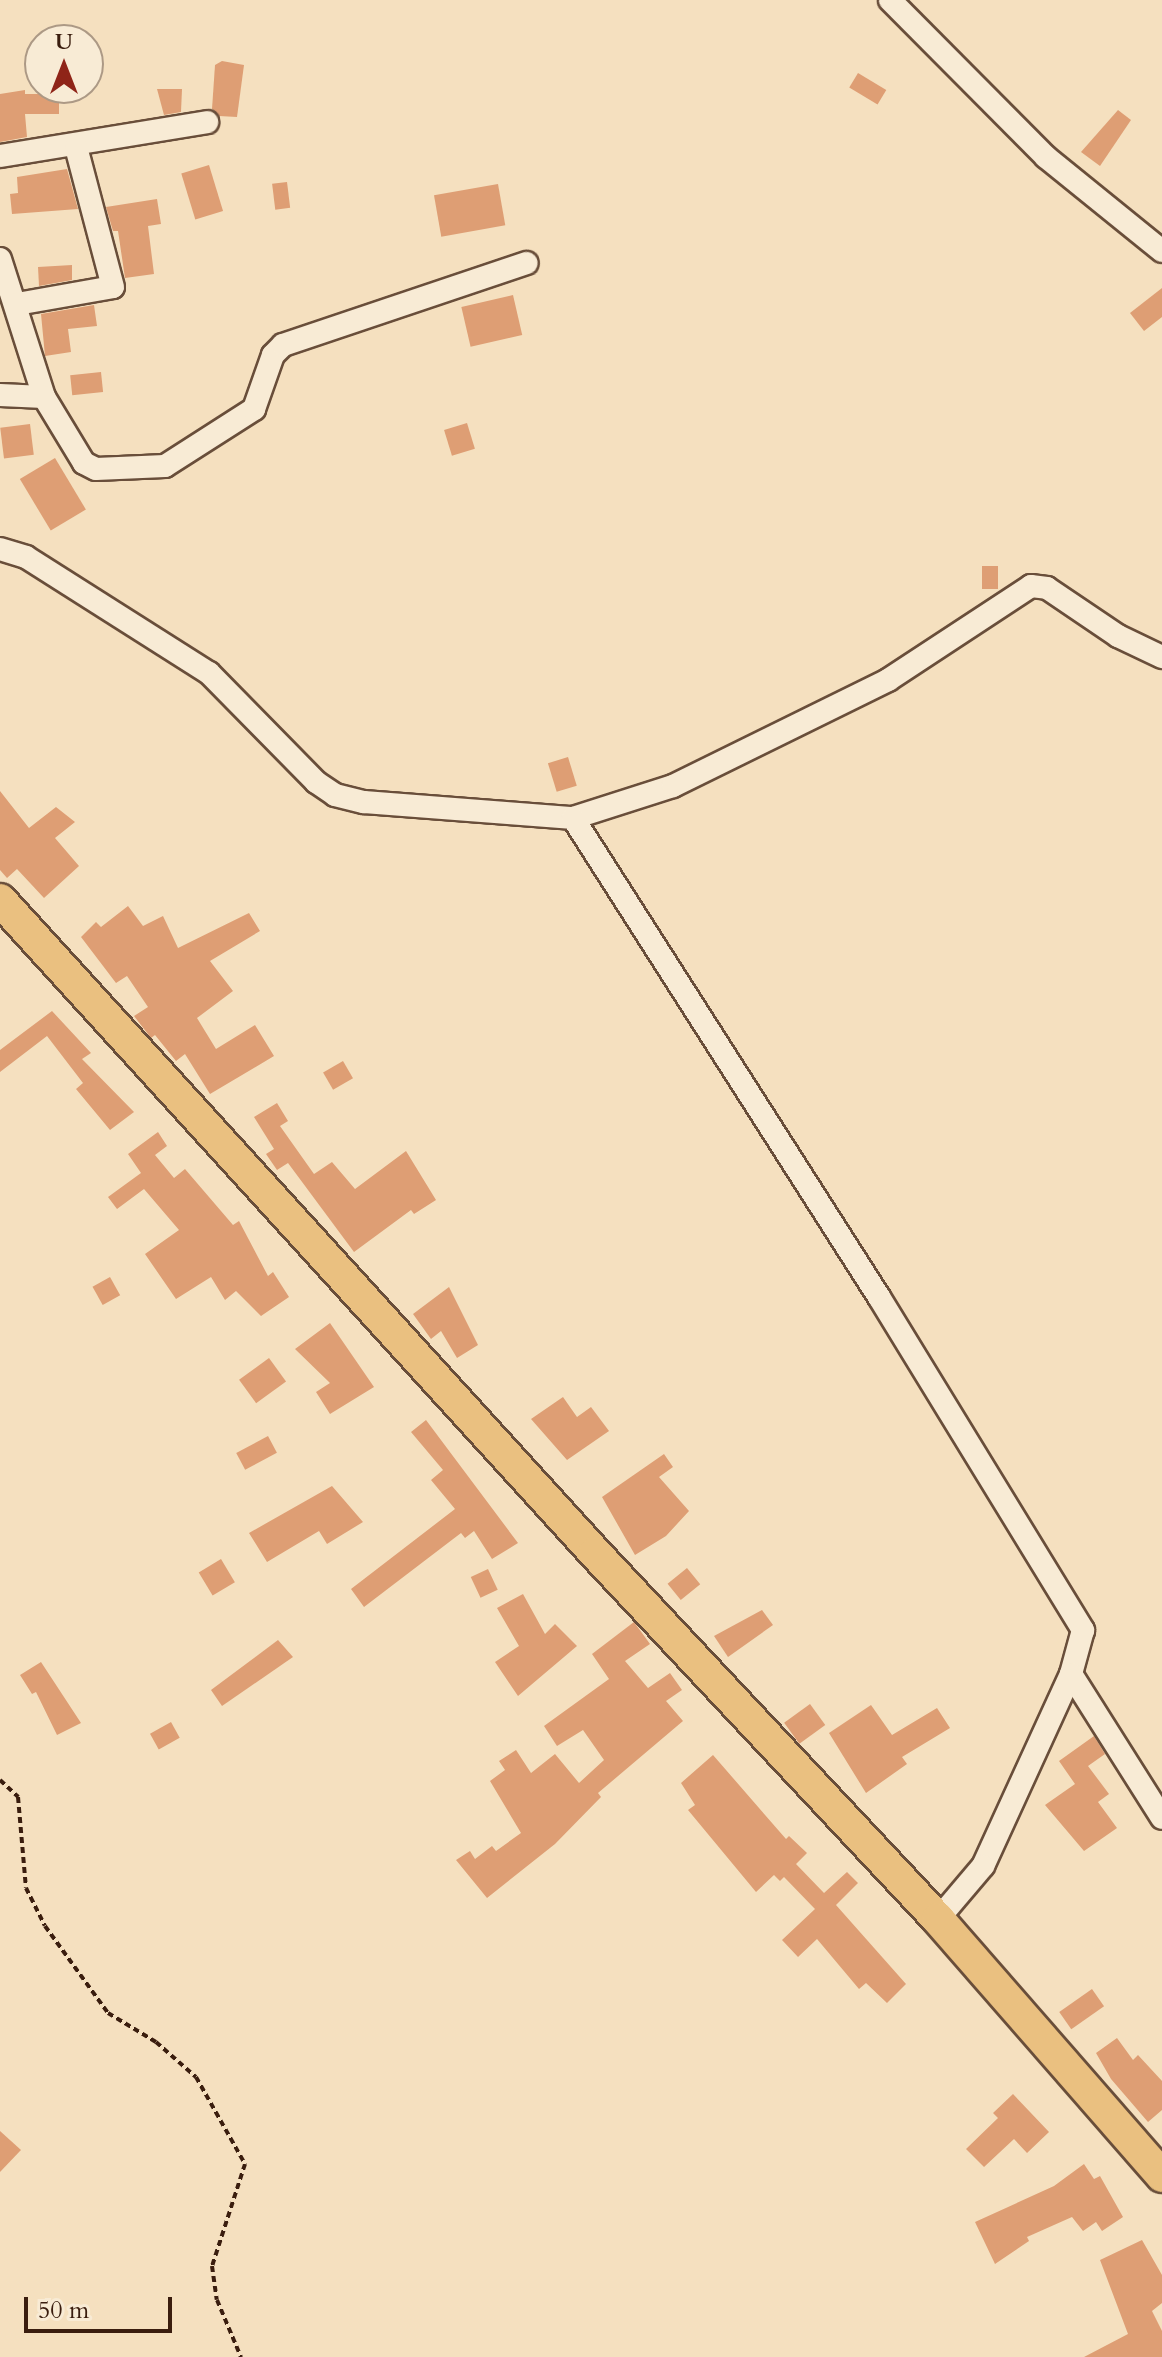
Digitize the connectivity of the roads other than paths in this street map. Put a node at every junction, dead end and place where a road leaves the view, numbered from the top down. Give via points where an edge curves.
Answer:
1 (890, 0) edge
2 (207, 122) dead end
3 (76, 147) junction
4 (0, 156) edge
5 (1162, 251) edge
6 (0, 259) edge
7 (527, 263) dead end
8 (17, 304) junction
9 (0, 395) edge
10 (44, 397) junction
11 (0, 549) edge
12 (1162, 657) edge
13 (573, 818) junction
14 (0, 900) edge
15 (1071, 1674) junction
16 (1162, 1818) edge
17 (938, 1919) junction
18 (1162, 2176) edge

1 - 5 street via 1046,157
2 - 3 street
3 - 4 street
3 - 8 street via 113,287
6 - 8 street
7 - 10 street via 283,345 273,355 254,409 165,466 89,468
8 - 10 street
9 - 10 street
11 - 13 street via 26,557 209,673 335,795
12 - 13 street via 1118,636 1047,588 1031,586 916,664 719,767
13 - 15 street via 1080,1623 1083,1637
14 - 17 highway via 595,1553
15 - 16 street
15 - 17 street via 983,1866
17 - 18 highway

